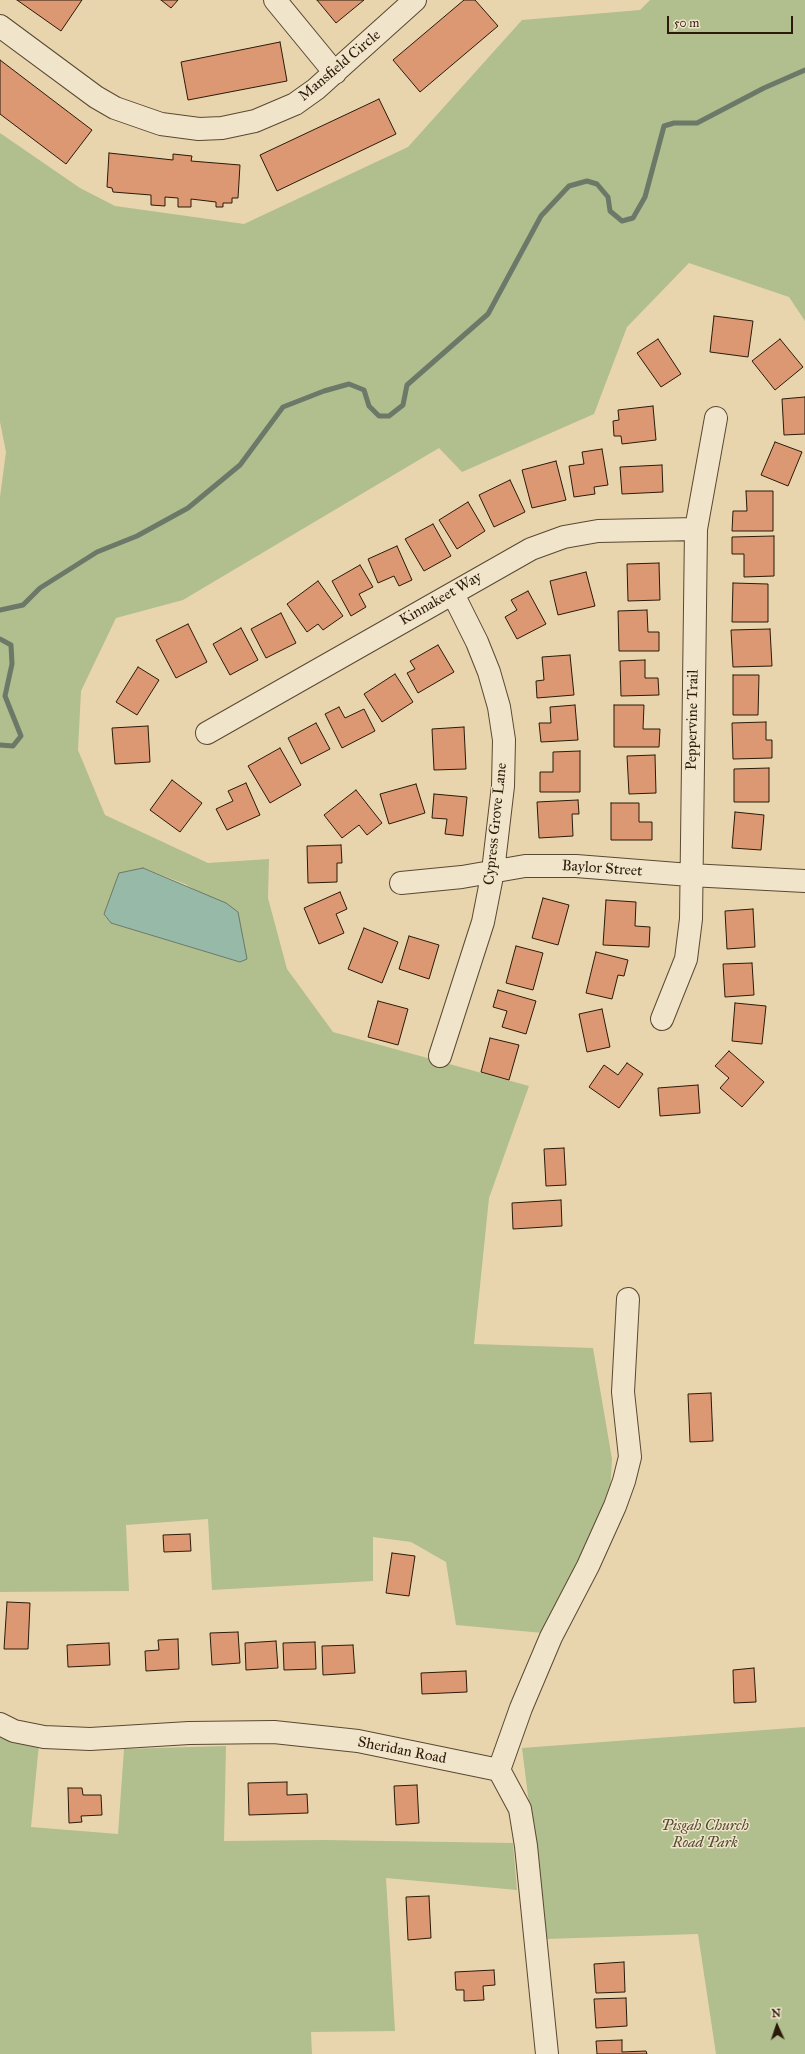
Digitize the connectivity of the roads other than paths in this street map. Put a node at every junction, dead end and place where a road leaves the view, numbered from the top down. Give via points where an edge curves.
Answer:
1 (275, 0) edge
2 (414, 0) edge
3 (0, 26) edge
4 (335, 73) junction
5 (716, 418) dead end
6 (696, 529) junction
7 (453, 594) junction
8 (207, 733) dead end
9 (493, 871) junction
10 (690, 875) junction
11 (805, 881) edge
12 (401, 883) dead end
13 (662, 1019) dead end
14 (440, 1056) dead end
15 (628, 1299) dead end
16 (7, 1728) edge
17 (499, 1770) junction
18 (547, 2054) edge

1 - 4 street
2 - 4 street, Mansfield Circle
3 - 4 street, Mansfield Circle via 96,97 115,108 161,124 180,127 222,128 255,121 295,104
5 - 6 street, Peppervine Trail
6 - 7 street, Kinnakeet Way via 598,531 564,537 531,549
6 - 10 street, Peppervine Trail
7 - 8 street, Kinnakeet Way
7 - 9 street, Cypress Grove Lane via 489,672 499,707 504,740 503,786
9 - 10 street, Baylor Street via 525,866 576,866
9 - 12 street, Baylor Street
9 - 14 street, Cypress Grove Lane via 483,922
10 - 11 street, Baylor Street
10 - 13 street, Peppervine Trail via 691,919 686,958
15 - 17 street via 623,1392 630,1457 624,1481 588,1566 551,1637 521,1708
16 - 17 street, Sheridan Road via 44,1737 90,1739 189,1733 274,1732 358,1741
17 - 18 street via 520,1809

